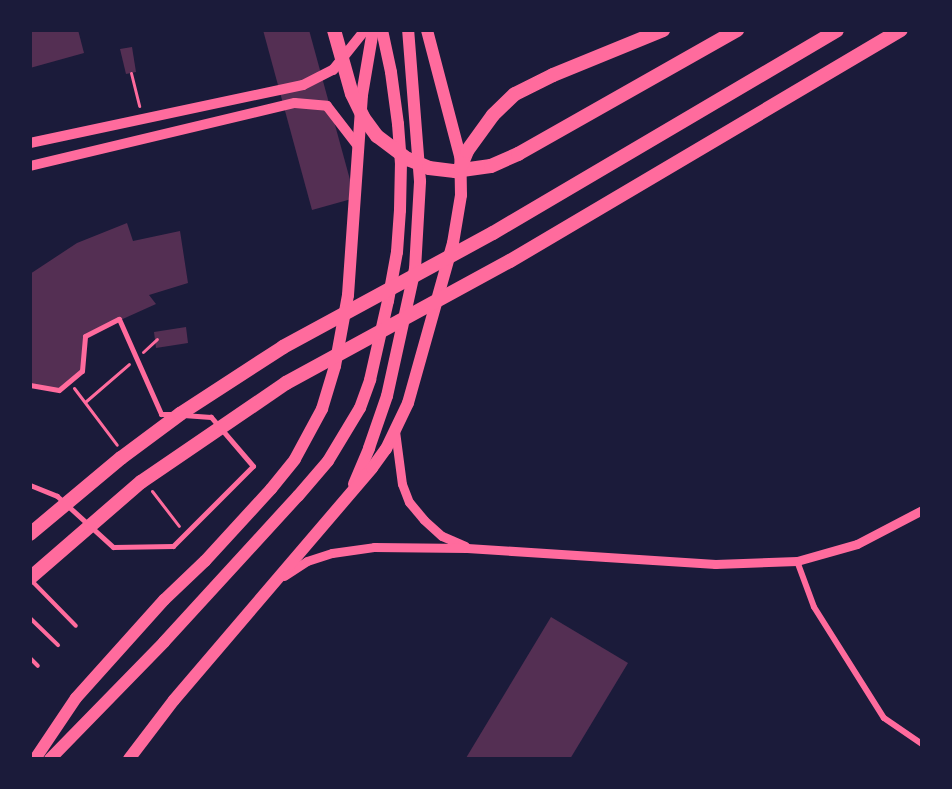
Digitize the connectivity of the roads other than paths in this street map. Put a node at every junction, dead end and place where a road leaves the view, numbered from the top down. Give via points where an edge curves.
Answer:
1 (334, 30) edge
2 (365, 30) edge
3 (373, 30) edge
4 (382, 30) edge
5 (408, 30) edge
6 (427, 30) edge
7 (432, 30) edge
8 (663, 30) edge
9 (737, 30) edge
10 (837, 30) edge
11 (901, 30) edge
12 (436, 69) junction
13 (290, 88) junction
14 (295, 103) junction
15 (30, 143) edge
16 (357, 145) junction
17 (461, 165) junction
18 (30, 166) edge
19 (30, 385) edge
20 (395, 431) junction
21 (30, 485) edge
22 (347, 498) junction
23 (922, 510) edge
24 (30, 534) edge
25 (467, 548) junction
26 (797, 561) junction
27 (30, 579) edge
28 (279, 579) junction
29 (30, 618) edge
30 (76, 626) dead end
31 (58, 645) dead end
32 (30, 658) edge
33 (38, 666) dead end
34 (922, 744) edge
35 (34, 759) edge
36 (50, 759) edge
37 (129, 759) edge

1 - 9 highway via 352,94 377,136 408,159 429,168 455,171 504,161
2 - 13 main road via 333,70
3 - 16 highway
4 - 36 highway via 398,124 400,210 388,301 360,408 340,445 305,487
5 - 22 highway via 420,170 415,269 387,396
6 - 12 highway
7 - 12 street
8 - 17 highway via 515,94 476,137
10 - 24 highway via 494,233 283,346 122,458
11 - 27 highway via 510,261 286,383 141,482
12 - 17 highway
13 - 14 main road
13 - 15 main road
14 - 16 main road via 327,106
14 - 18 main road
16 - 35 highway via 348,295 332,376 310,435 246,519 164,600 76,698
17 - 20 highway via 461,195 453,243 419,367
19 - 21 street via 59,390 82,371 85,336 119,319 161,414 211,417 253,466 173,546 113,547 57,496
20 - 22 highway via 386,449
20 - 25 street via 402,484 409,502 442,536
22 - 28 highway
23 - 26 street via 857,544
25 - 26 street via 688,564
25 - 28 street via 353,548 307,561
26 - 34 street via 814,607 884,718
27 - 30 lane
28 - 37 highway via 174,700
29 - 31 lane
32 - 33 lane

